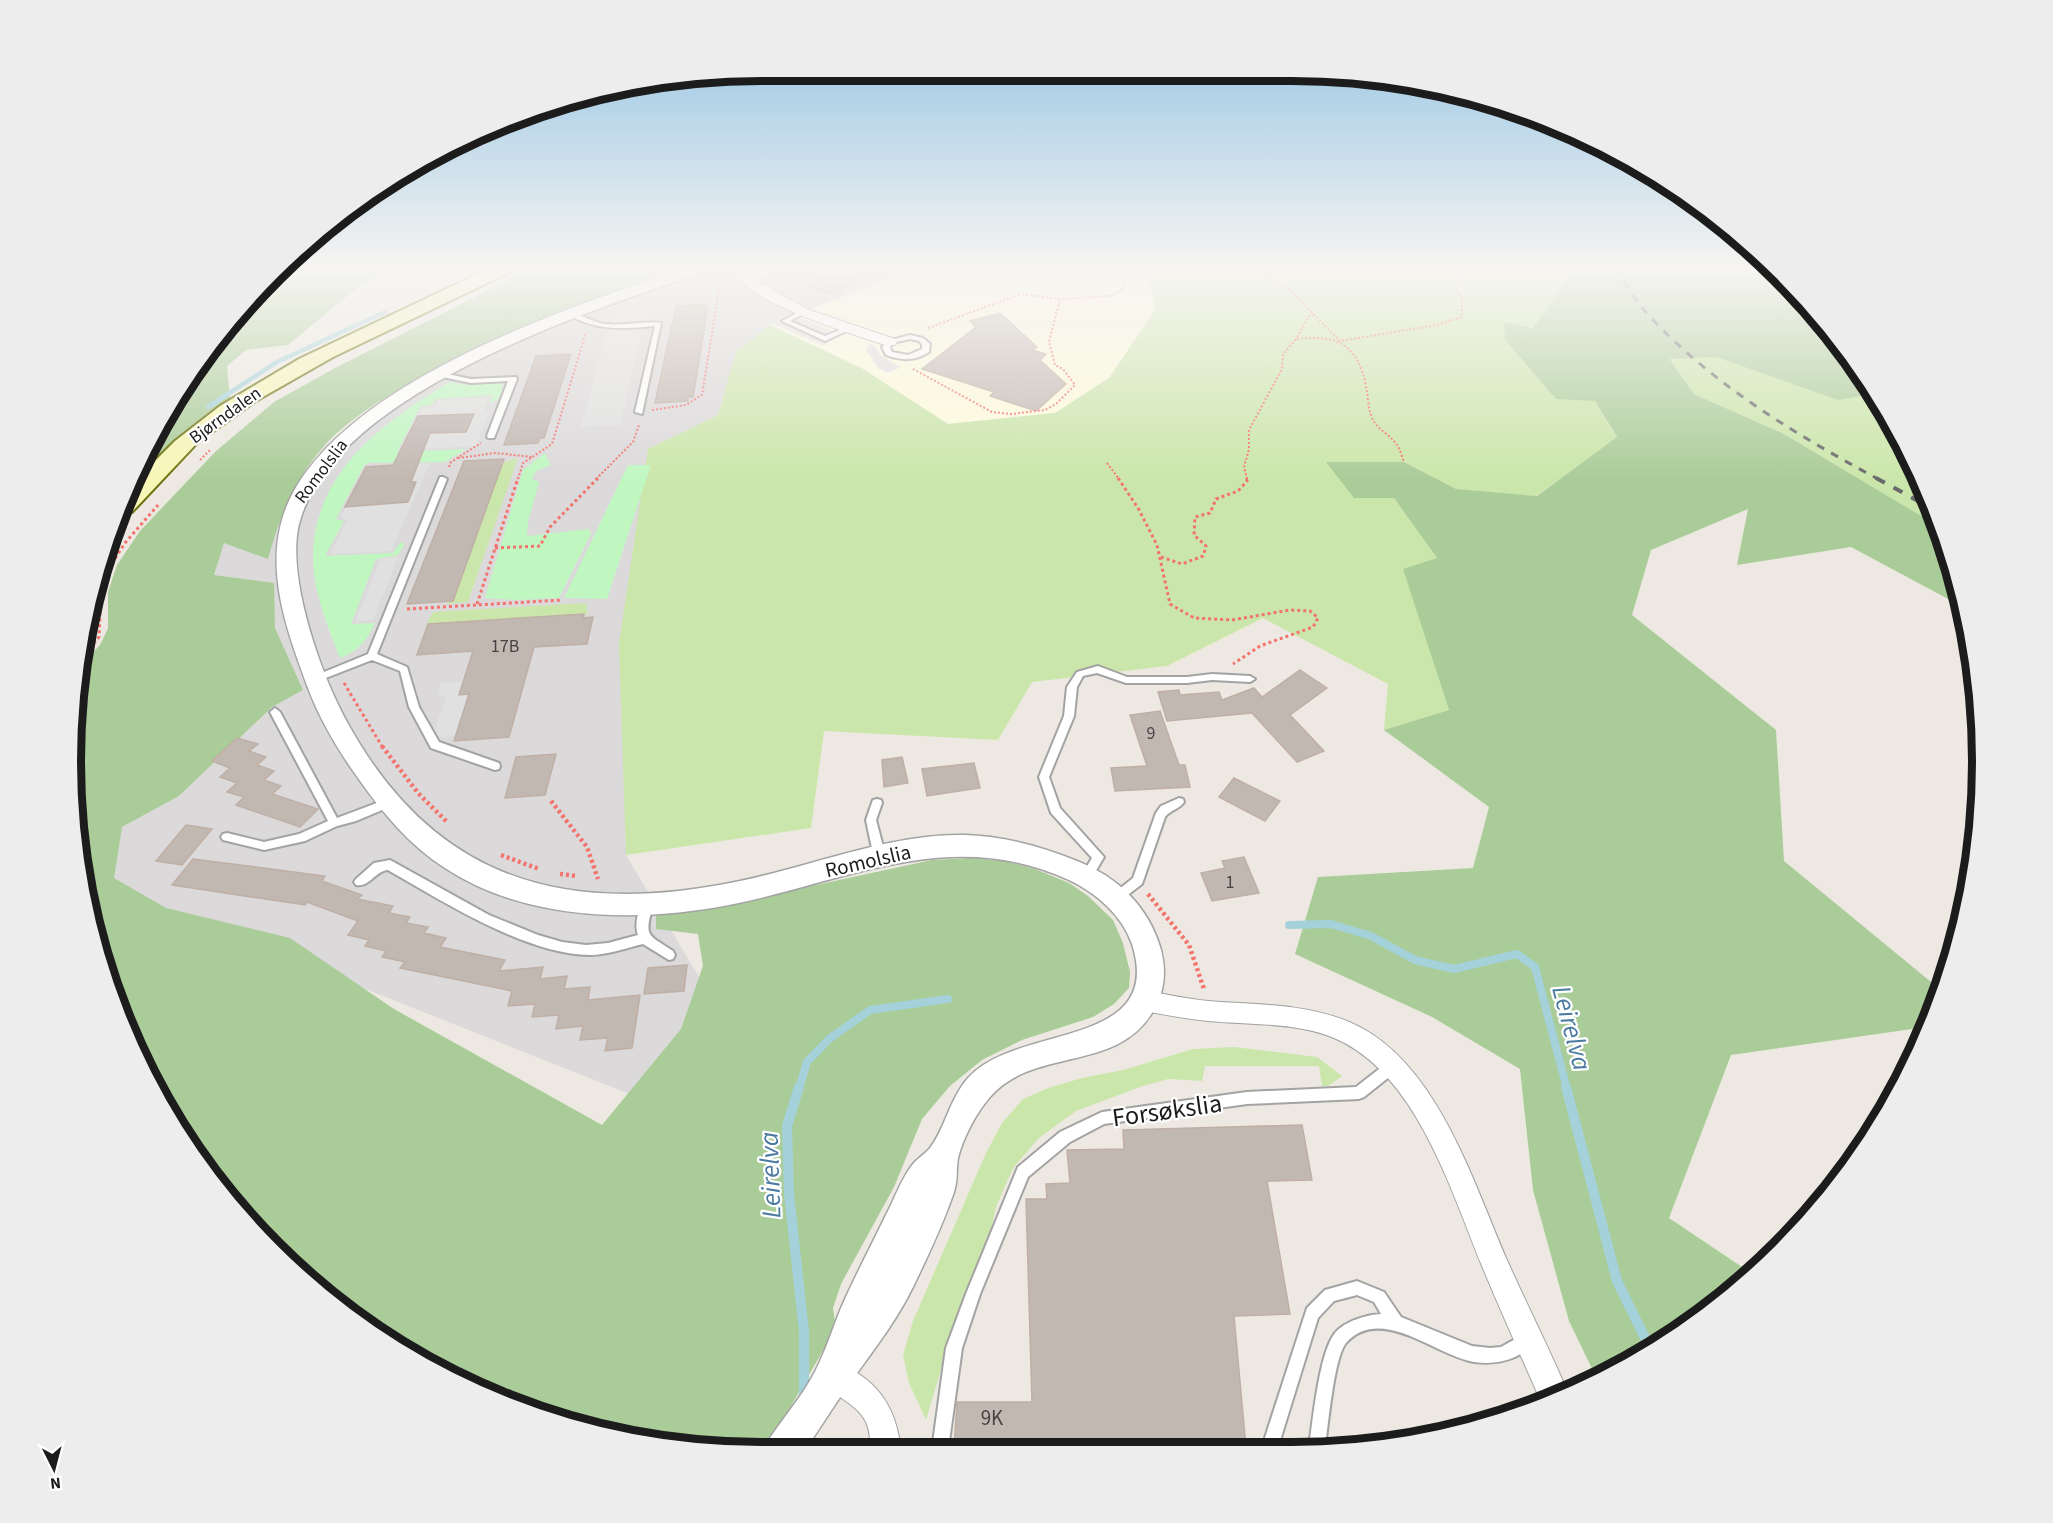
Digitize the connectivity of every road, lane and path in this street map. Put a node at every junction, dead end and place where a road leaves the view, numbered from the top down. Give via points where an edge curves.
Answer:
1 (353, 339) edge
2 (529, 339) edge
3 (576, 339) edge
4 (656, 339) edge
5 (711, 339) edge
6 (891, 339) edge
7 (919, 339) edge
8 (921, 339) edge
9 (1050, 339) edge
10 (1296, 339) edge
11 (1323, 339) edge
12 (1352, 339) edge
13 (894, 340) junction
14 (1340, 341) junction
15 (909, 357) junction
16 (441, 374) junction
17 (639, 412) junction
18 (491, 436) joint
19 (217, 444) dead end
20 (458, 458) junction
21 (532, 458) junction
22 (1404, 462) dead end
23 (1107, 463) dead end
24 (193, 467) dead end
25 (443, 478) joint
26 (137, 493) edge
27 (162, 500) dead end
28 (495, 548) junction
29 (1161, 557) junction
30 (110, 566) edge
31 (105, 581) edge
32 (562, 600) dead end
33 (477, 604) junction
34 (389, 610) junction
35 (91, 647) edge
36 (372, 656) junction
37 (337, 671) junction
38 (1212, 677) junction
39 (315, 679) junction
40 (1250, 679) dead end
41 (275, 712) dead end
42 (495, 766) dead end
43 (551, 801) dead end
44 (390, 802) junction
45 (1179, 802) dead end
46 (877, 803) dead end
47 (334, 823) junction
48 (456, 830) dead end
49 (227, 837) dead end
50 (498, 854) dead end
51 (880, 858) junction
52 (542, 870) dead end
53 (553, 874) dead end
54 (1087, 876) junction
55 (598, 879) junction
56 (609, 880) dead end
57 (1138, 881) junction
58 (360, 882) dead end
59 (1116, 898) junction
60 (647, 904) junction
61 (645, 939) junction
62 (669, 955) dead end
63 (1145, 1001) junction
64 (1206, 1011) junction
65 (1393, 1066) junction
66 (1395, 1322) junction
67 (1528, 1340) junction
68 (827, 1386) junction
69 (1551, 1390) edge
70 (1318, 1441) edge
71 (788, 1442) edge
72 (886, 1442) edge
73 (941, 1442) edge
74 (1272, 1442) edge

1 - 26 main road, Bjørndalen via 283,374 234,406 191,438
2 - 16 street, Romolslia
3 - 21 path via 552,444
4 - 17 lane
5 - 17 path via 699,400
6 - 13 street
7 - 13 lane
8 - 15 lane via 926,350
9 - 15 path via 1055,365 1075,385 1045,410 992,412 916,372
10 - 29 path via 1283,354 1282,369 1249,430 1244,467 1247,481 1232,495 1216,499 1210,513 1195,517 1194,535 1206,546 1203,556 1182,564
11 - 14 path
12 - 14 path
13 - 15 lane via 886,347 889,353
14 - 22 path via 1363,371 1372,418 1397,444
16 - 18 lane via 471,381 513,379
16 - 39 street, Romolslia via 389,404 350,433 306,486 291,514 285,544 287,590
17 - 28 path via 633,442 550,527 540,546
18 - 20 path
19 - 24 path
20 - 21 path via 496,453
20 - 25 path
21 - 28 path via 523,463
23 - 29 path via 1133,497
25 - 34 lane
27 - 30 path
28 - 33 path
29 - 38 path via 1170,604 1194,618 1232,620 1290,610 1311,611 1318,618 1313,627 1260,646
31 - 35 path via 99,638
32 - 33 path
33 - 34 path
34 - 36 lane
36 - 37 lane
36 - 42 lane via 404,669 414,706 435,745
37 - 39 lane
37 - 48 path via 364,721 416,789
38 - 40 lane
38 - 54 lane via 1126,680 1098,669 1080,674 1072,687 1070,716 1044,777 1055,810 1098,857
39 - 44 street, Romolslia via 359,763
41 - 47 lane
43 - 55 path via 587,847
44 - 47 lane
44 - 60 street, Romolslia via 423,838 459,864 506,886 574,903
45 - 57 lane via 1160,816
46 - 51 lane via 871,820
47 - 49 lane via 301,838 264,846
50 - 52 path
51 - 54 street, Romolslia via 954,845 978,846 1041,856
51 - 60 street, Romolslia via 721,895
53 - 55 path
54 - 59 street, Romolslia
55 - 56 path
57 - 59 lane
57 - 64 path via 1189,945 1204,984
58 - 61 lane via 378,866 390,865 476,914 545,942 588,950
59 - 63 street, Romolslia via 1144,938 1151,979
60 - 61 lane via 641,927
61 - 62 lane
63 - 64 street
63 - 68 street via 1117,1031 1010,1064 993,1074 970,1099 940,1161 943,1176 937,1195 899,1280 863,1339
64 - 65 street via 1294,1017 1325,1024 1359,1038
65 - 67 street via 1425,1108
65 - 73 lane, Forsøkslia via 1359,1093 1247,1098 1102,1119 1065,1137 1023,1172 954,1348
66 - 67 lane via 1461,1351 1490,1356 1510,1352
66 - 70 lane via 1364,1322 1341,1338 1332,1363
66 - 74 lane via 1379,1297 1357,1288 1330,1295 1312,1313
67 - 69 street
68 - 71 street
68 - 72 street via 873,1403 885,1428

